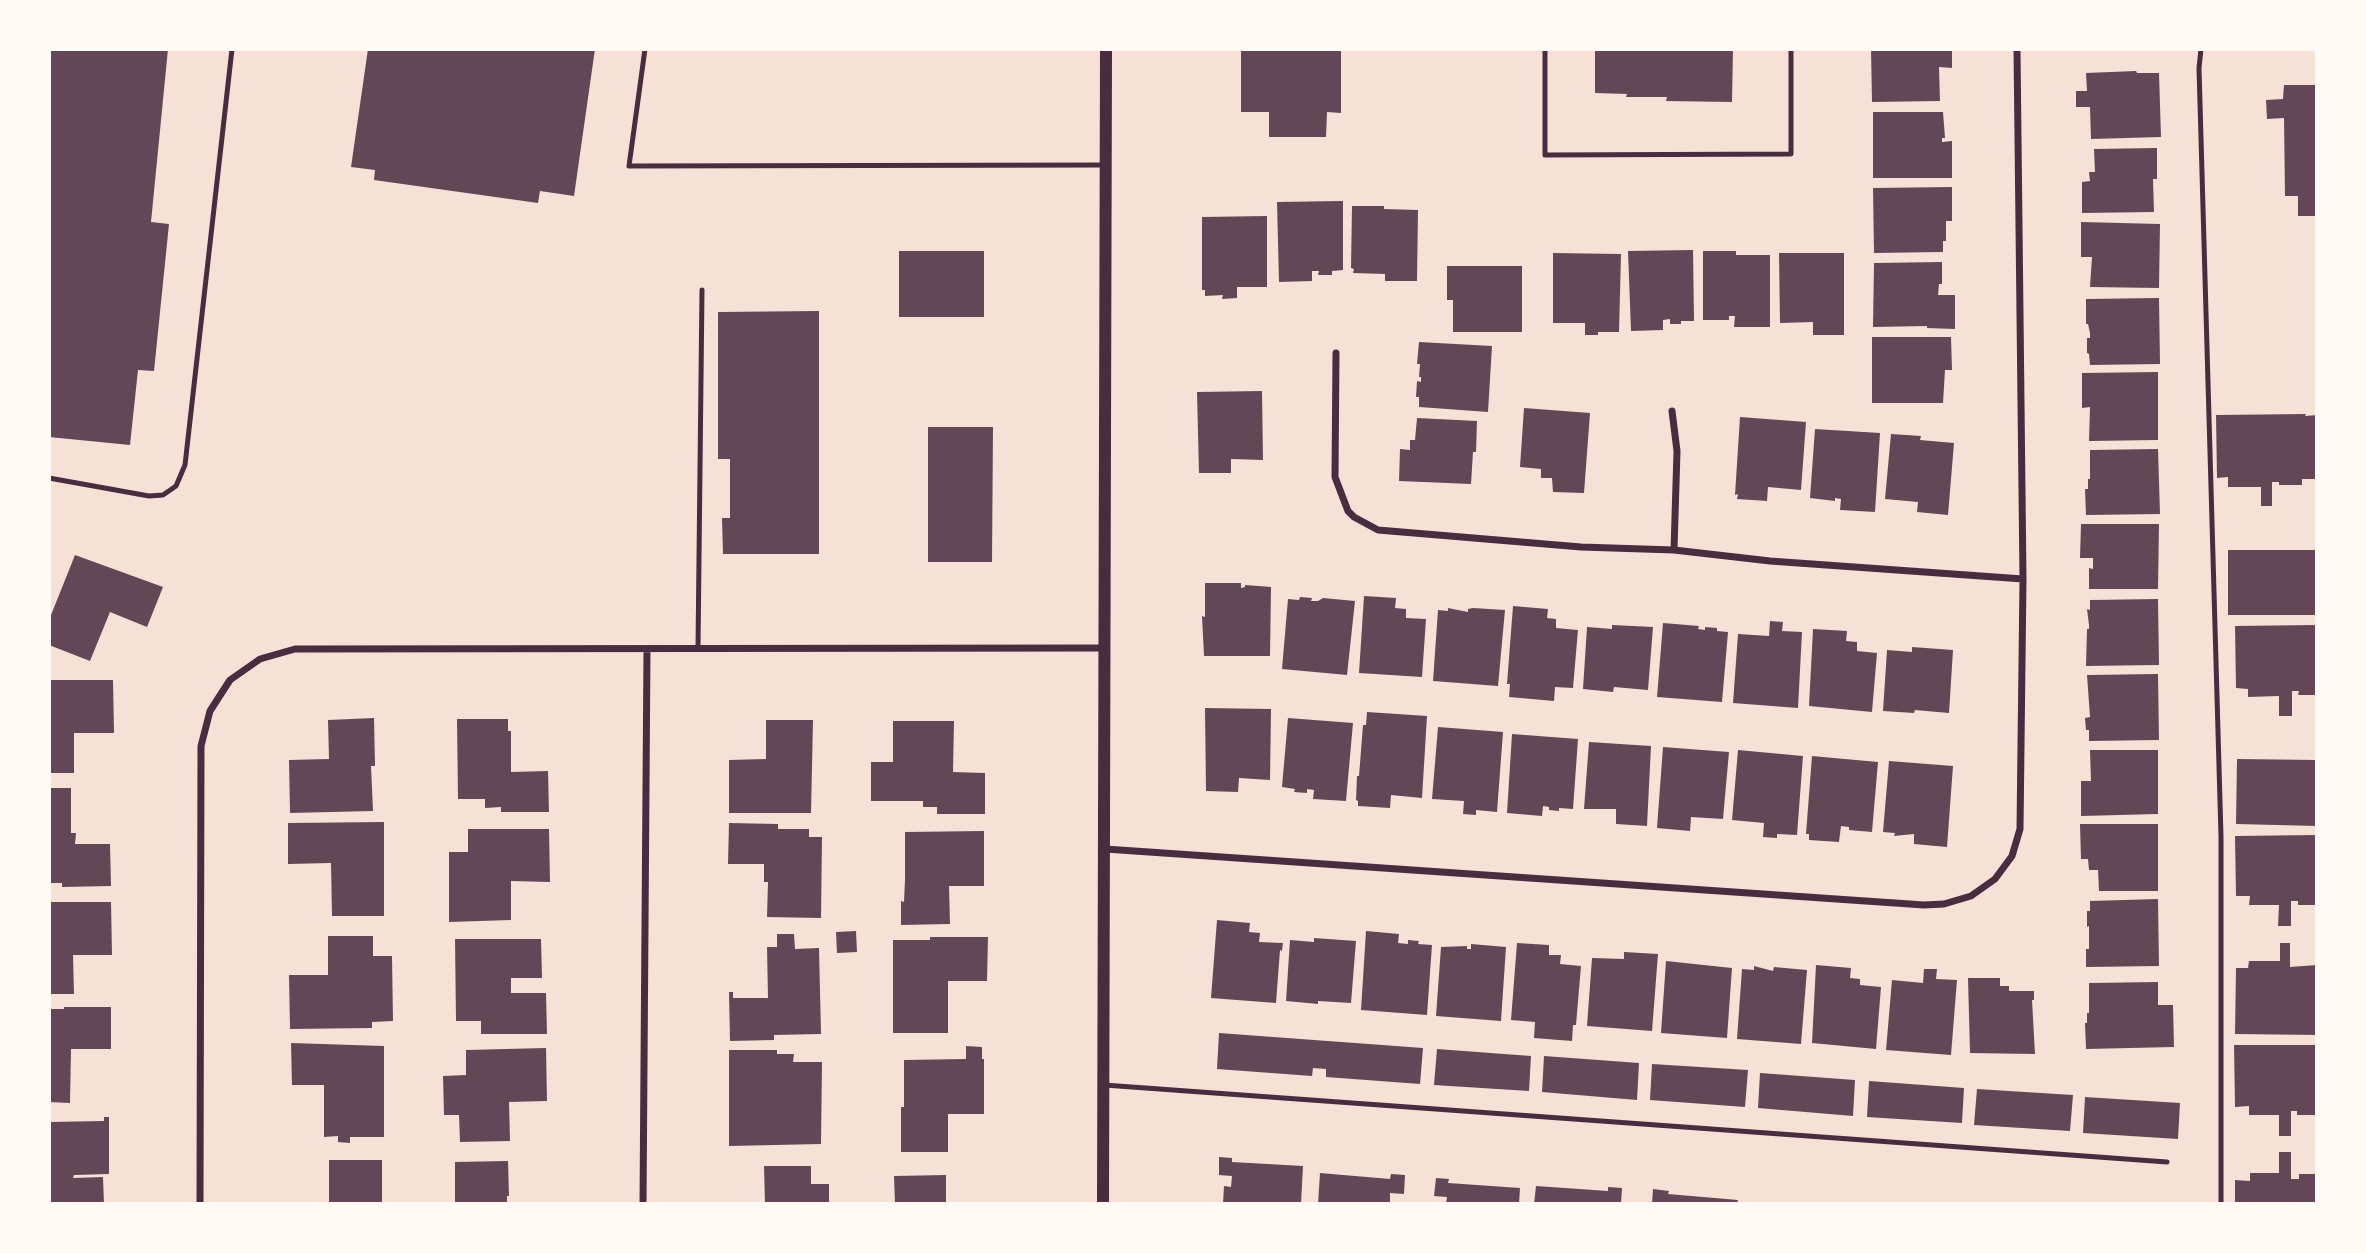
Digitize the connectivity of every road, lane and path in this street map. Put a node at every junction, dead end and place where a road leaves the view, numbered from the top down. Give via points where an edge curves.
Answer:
1 (232, 49) edge
2 (645, 49) edge
3 (1106, 49) edge
4 (1545, 49) edge
5 (1791, 49) edge
6 (2017, 49) edge
7 (2201, 49) edge
8 (1105, 165) junction
9 (702, 290) dead end
10 (1336, 353) dead end
11 (1672, 411) dead end
12 (49, 478) edge
13 (1674, 550) junction
14 (2023, 579) junction
15 (698, 648) junction
16 (1104, 648) junction
17 (647, 649) junction
18 (1105, 849) junction
19 (1104, 1086) junction
20 (2167, 1162) dead end
21 (200, 1204) edge
22 (643, 1204) edge
23 (1103, 1204) edge
24 (2221, 1204) edge

1 - 12 lane via 185,465 176,486 163,495
2 - 8 lane via 629,166
3 - 8 street
4 - 5 lane via 1545,155 1791,154
6 - 14 street
7 - 24 lane via 2221,836
8 - 16 street
9 - 15 lane
10 - 13 street via 1335,477 1354,517 1378,530
11 - 13 street via 1677,451
13 - 14 street
14 - 18 street via 2020,829 2011,856 1995,879 1971,896 1944,904
15 - 16 street
15 - 17 street
16 - 18 street
17 - 21 street via 295,649 260,659 230,680 210,710 201,746
17 - 22 street
18 - 19 street
19 - 20 lane
19 - 23 street

